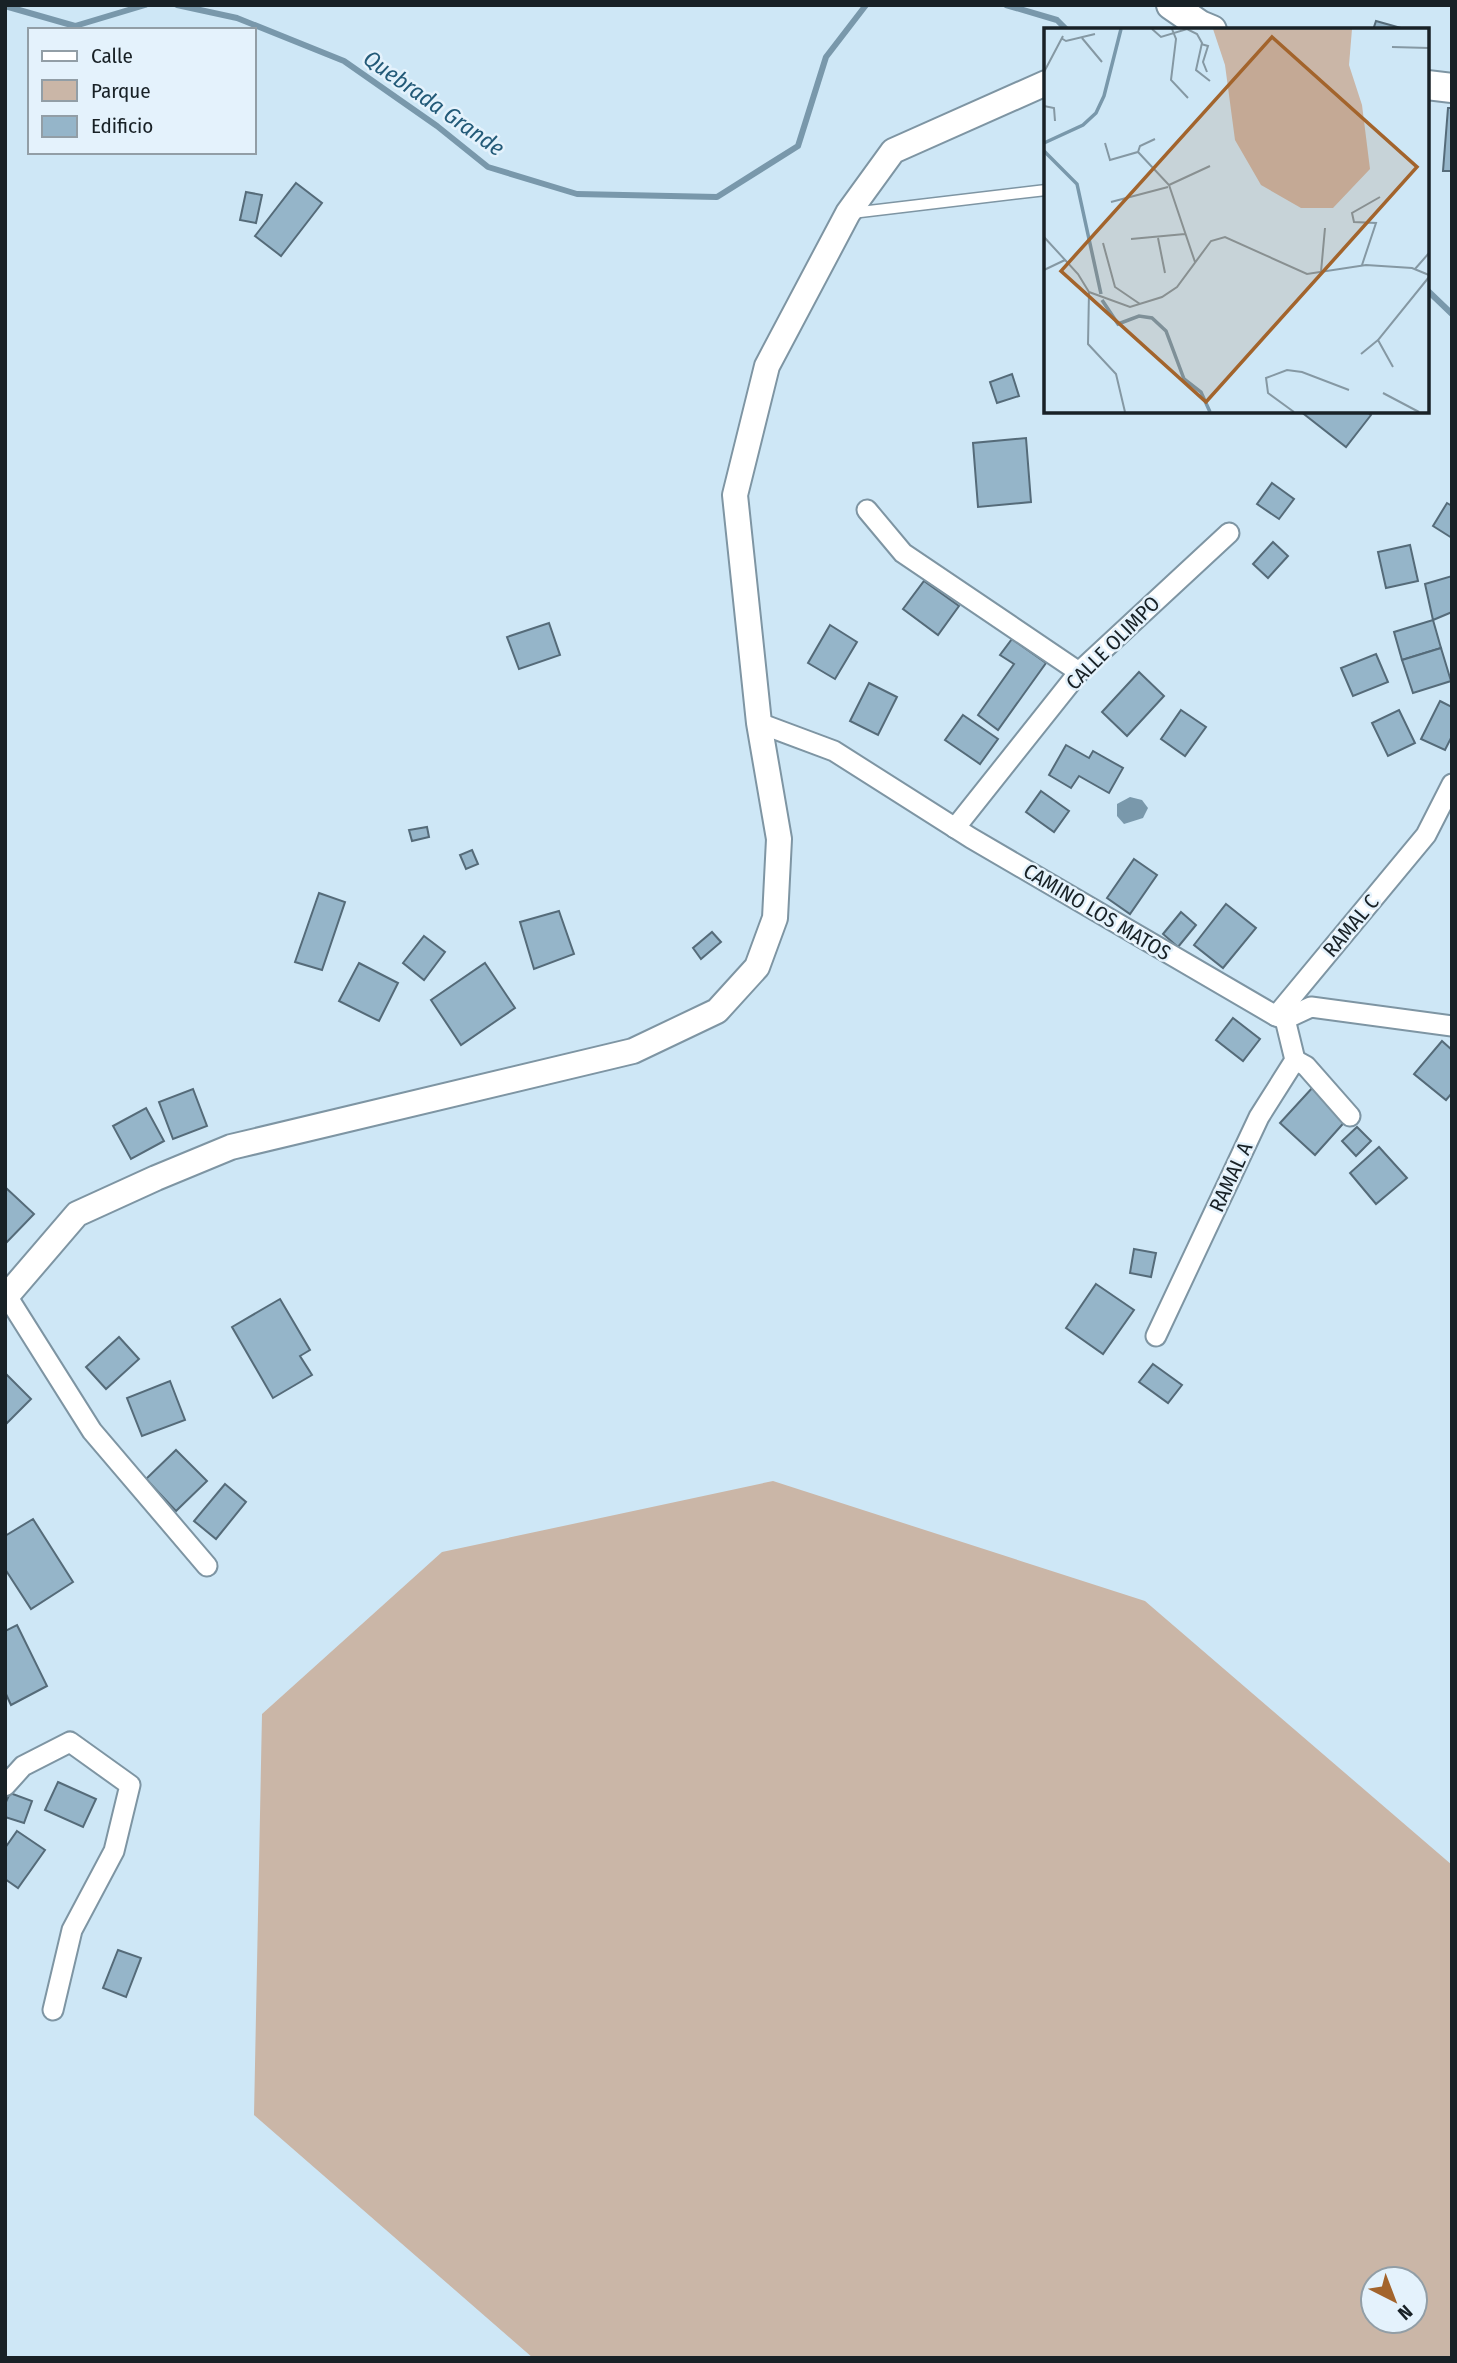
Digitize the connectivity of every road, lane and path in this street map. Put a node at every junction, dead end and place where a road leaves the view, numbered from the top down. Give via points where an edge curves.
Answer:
1 (1171, 5) edge
2 (1201, 28) edge
3 (1044, 84) edge
4 (1429, 85) edge
5 (1452, 88) edge
6 (1044, 190) edge
7 (848, 213) junction
8 (867, 510) dead end
9 (1229, 533) dead end
10 (1079, 672) junction
11 (759, 723) junction
12 (1452, 784) edge
13 (955, 828) junction
14 (1281, 1018) junction
15 (1452, 1026) edge
16 (1294, 1060) junction
17 (1350, 1116) dead end
18 (6, 1297) edge
19 (1156, 1336) dead end
20 (207, 1566) dead end
21 (5, 1786) edge
22 (52, 2010) dead end

1 - 2 main road
3 - 7 street via 893,151
4 - 5 main road
6 - 7 lane
7 - 11 street via 767,366 735,495
8 - 10 street via 903,553
9 - 10 street, CALLE OLIMPO
10 - 13 street, CALLE OLIMPO
11 - 13 street, CAMINO LOS MATOS via 834,751
11 - 18 street via 779,839 775,918 757,967 717,1011 633,1051 231,1147 77,1214
12 - 14 street, RAMAL C via 1426,835
13 - 14 street, CAMINO LOS MATOS
14 - 15 street via 1311,1007
14 - 16 street
16 - 17 street via 1306,1066
16 - 19 street, RAMAL A via 1259,1116
18 - 20 street via 92,1431
21 - 22 street via 23,1766 70,1742 130,1784 114,1851 72,1930

